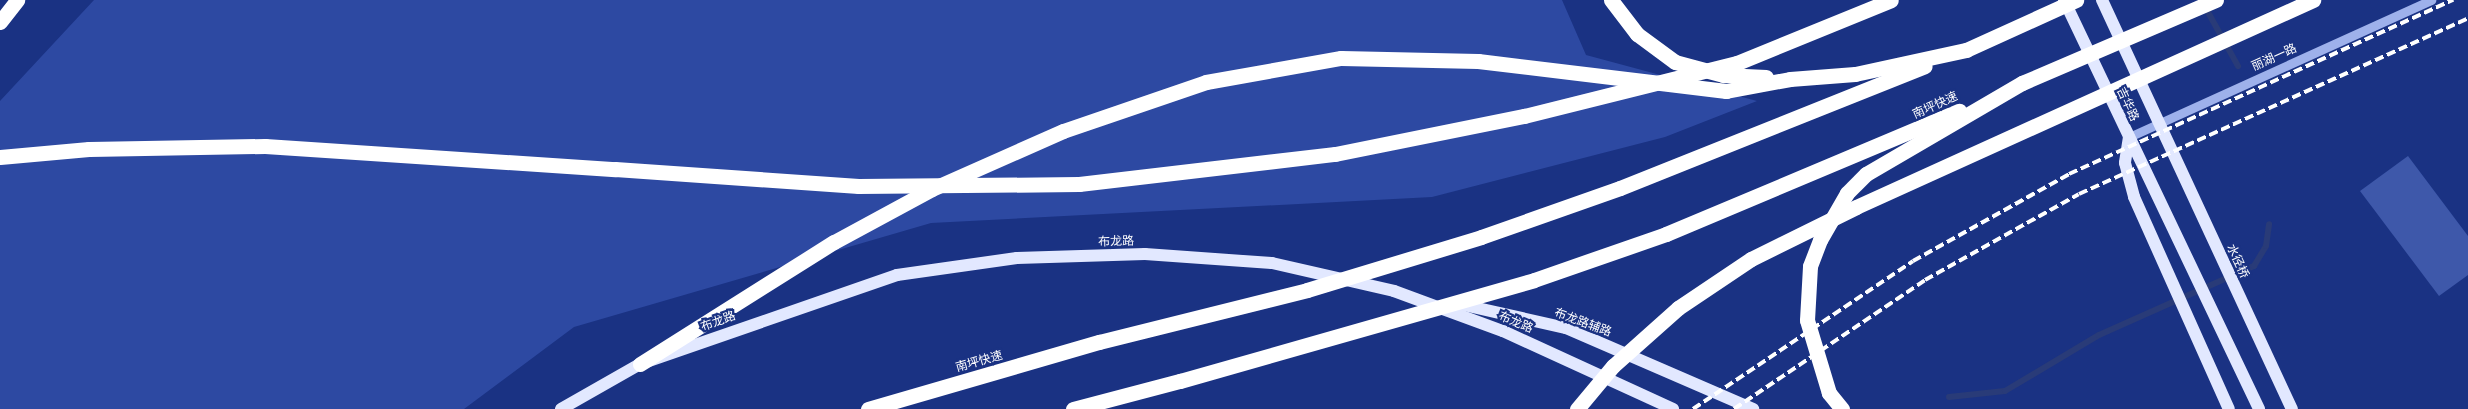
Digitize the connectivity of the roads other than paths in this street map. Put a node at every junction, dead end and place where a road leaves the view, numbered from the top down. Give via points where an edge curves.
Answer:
1 (17, 0) edge
2 (1611, 0) edge
3 (1891, 0) edge
4 (2064, 0) edge
5 (2076, 0) edge
6 (2102, 0) edge
7 (2216, 0) edge
8 (2313, 0) edge
9 (2431, 0) edge
10 (0, 22) edge
11 (1966, 50) junction
12 (1790, 79) junction
13 (2022, 83) junction
14 (2159, 122) junction
15 (2129, 137) junction
16 (0, 156) edge
17 (2199, 208) joint
18 (1394, 291) junction
19 (640, 364) junction
20 (561, 409) edge
21 (868, 409) edge
22 (1073, 409) edge
23 (1577, 409) edge
24 (1673, 409) edge
25 (1753, 409) edge
26 (1842, 409) edge
27 (2229, 409) edge
28 (2259, 409) edge
29 (2292, 409) edge

1 - 10 highway
2 - 12 highway via 1636,34 1675,62 1724,75
3 - 16 highway, bridge via 1737,63 1524,116 1335,154 1079,184 858,186 265,146 89,149
4 - 15 main road, 吉华路
5 - 11 highway, bridge
6 - 14 main road, 吉华路
7 - 13 highway, 南坪快速, bridge
8 - 23 highway, bridge via 1856,207 1751,259 1678,308 1613,366
9 - 14 street, 丽湖一路
11 - 12 highway via 1855,74
11 - 21 highway, 南坪快速, bridge via 1620,188 1481,237 1307,290 1099,342
12 - 19 highway via 1726,91 1478,61 1342,58 1206,82 1063,131 932,189 834,242
13 - 22 highway, 南坪快速, bridge via 1666,234 1534,280
13 - 26 highway via 1866,174 1847,193 1820,240 1810,266 1808,320 1829,393
14 - 15 street, 丽湖一路
14 - 17 main road, 吉华路
15 - 27 main road via 2125,163 2134,197
15 - 28 main road, 吉华路
17 - 29 main road, 水径桥
18 - 19 main road, 布龙路 via 1272,264 1145,254 1017,258 897,275
18 - 24 main road, 布龙路 via 1503,331
18 - 25 main road, 布龙路辅路 via 1504,312 1566,328
19 - 20 main road, 布龙路

